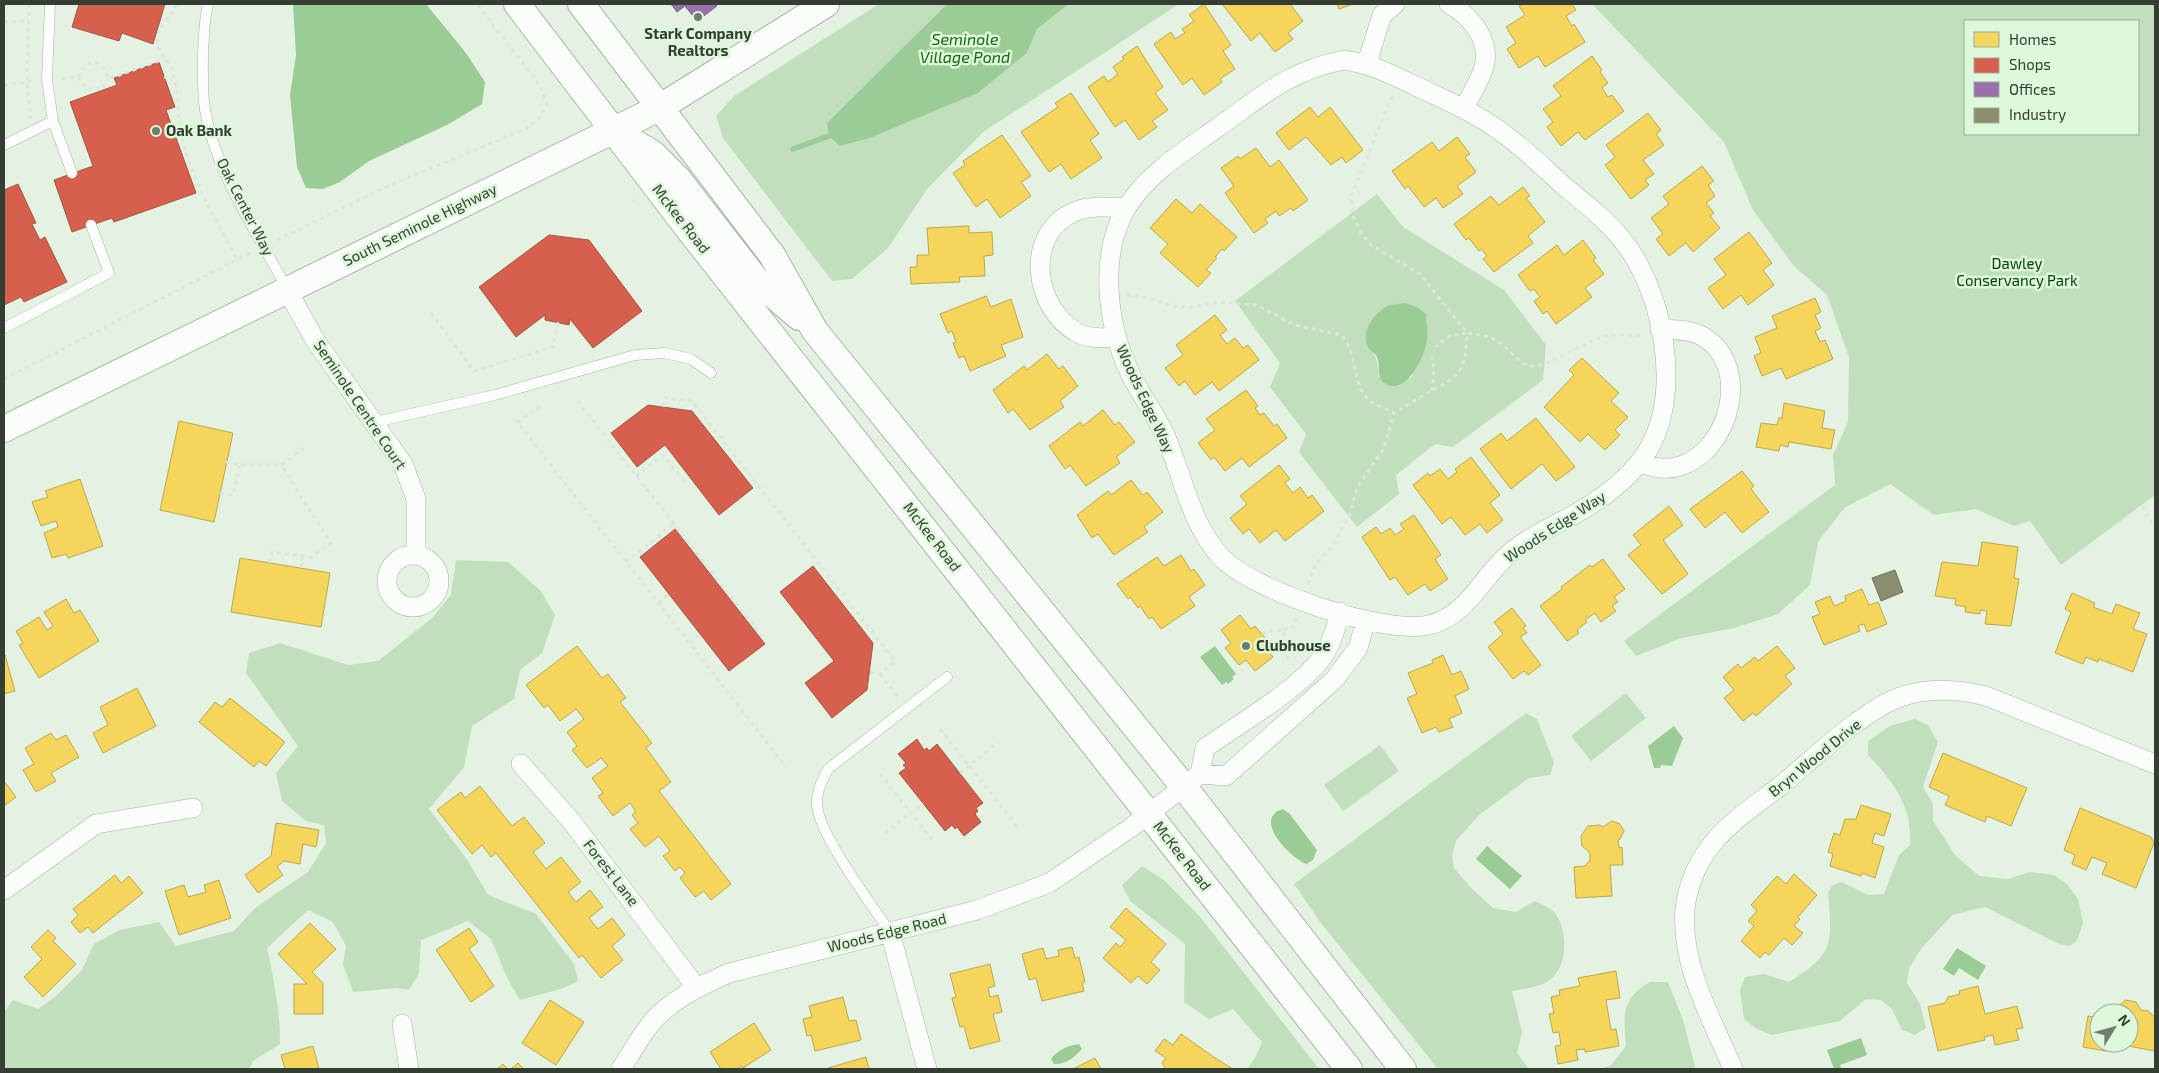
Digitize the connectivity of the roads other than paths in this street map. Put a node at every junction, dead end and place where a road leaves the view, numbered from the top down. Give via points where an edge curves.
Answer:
1 (50, 4) edge
2 (208, 4) edge
3 (516, 4) edge
4 (581, 4) edge
5 (826, 4) edge
6 (1395, 4) edge
7 (1449, 4) edge
8 (1367, 63) junction
9 (659, 108) junction
10 (1464, 109) junction
11 (53, 121) junction
12 (613, 131) junction
13 (4, 145) edge
14 (72, 173) dead end
15 (1126, 208) junction
16 (91, 225) dead end
17 (287, 290) junction
18 (4, 328) edge
19 (1660, 329) junction
20 (815, 330) junction
21 (1115, 337) junction
22 (711, 373) dead end
23 (375, 422) junction
24 (4, 429) edge
25 (1639, 463) junction
26 (416, 555) dead end
27 (1340, 612) junction
28 (1366, 620) junction
29 (947, 676) dead end
30 (1292, 685) junction
31 (1302, 708) junction
32 (520, 764) dead end
33 (2155, 764) edge
34 (1175, 794) junction
35 (193, 808) dead end
36 (4, 890) edge
37 (890, 932) junction
38 (696, 987) junction
39 (402, 1024) dead end
40 (409, 1069) edge
41 (621, 1069) edge
42 (927, 1069) edge
43 (1349, 1069) edge
44 (1403, 1069) edge
45 (1733, 1069) edge

1 - 11 lane via 46,80
2 - 17 lane, Oak Center Way via 203,72 205,109 212,137 239,200
3 - 12 main road, McKee Road
4 - 9 main road, McKee Road
5 - 9 main road, South Seminole Highway
6 - 8 street via 1382,15
7 - 10 street via 1463,12 1478,29 1485,47 1484,66
8 - 10 street, Woods Edge Way
8 - 15 street, Woods Edge Way via 1344,60 1323,64 1280,82 1169,162
9 - 12 main road, South Seminole Highway
9 - 20 main road, McKee Road via 772,255
10 - 19 street, Woods Edge Way via 1501,131 1607,223 1644,273
11 - 13 lane
11 - 14 lane
12 - 17 main road, South Seminole Highway
12 - 20 main road via 652,153 678,179 757,281
12 - 34 main road, McKee Road via 690,231
15 - 21 street, Woods Edge Way via 1110,260 1109,293
15 - 21 street, Woods Edge Way via 1100,207 1073,212 1055,225 1043,246 1039,267 1042,288 1056,315 1078,334
16 - 18 lane via 109,273
17 - 23 street, Seminole Centre Court via 315,340
17 - 24 main road, South Seminole Highway
19 - 25 street, Woods Edge Way via 1666,360 1665,398 1653,441
19 - 25 street via 1700,334 1720,350 1729,372 1726,413 1718,435 1692,461 1667,469
20 - 34 main road, McKee Road
21 - 27 street, Woods Edge Way via 1130,374 1164,433 1188,502 1221,557 1268,589
22 - 23 lane via 691,359 664,353 635,355 495,395
23 - 26 street, Seminole Centre Court via 404,464 416,499
25 - 28 street, Woods Edge Way via 1590,505 1513,550 1467,603 1448,618 1432,625 1414,627
27 - 28 street, Woods Edge Way
27 - 30 street via 1334,636 1322,658
28 - 31 street via 1358,648 1334,678
29 - 37 lane via 828,768 819,787 817,805 822,826
30 - 31 lane
30 - 34 street via 1205,748
31 - 34 street via 1226,776
32 - 38 street, Forest Lane via 572,822
33 - 45 street, Bryn Wood Drive via 1986,696 1966,691 1922,691 1900,697 1866,716 1726,830 1703,857 1691,881 1684,931 1688,955 1694,978
34 - 37 street, Woods Edge Road via 1049,883 977,910
34 - 43 main road, McKee Road
34 - 44 main road, McKee Road
35 - 36 street via 96,824
37 - 38 street, Woods Edge Road via 729,973
37 - 42 street
38 - 41 street, Woods Edge Road via 671,1004 649,1026
39 - 40 street

